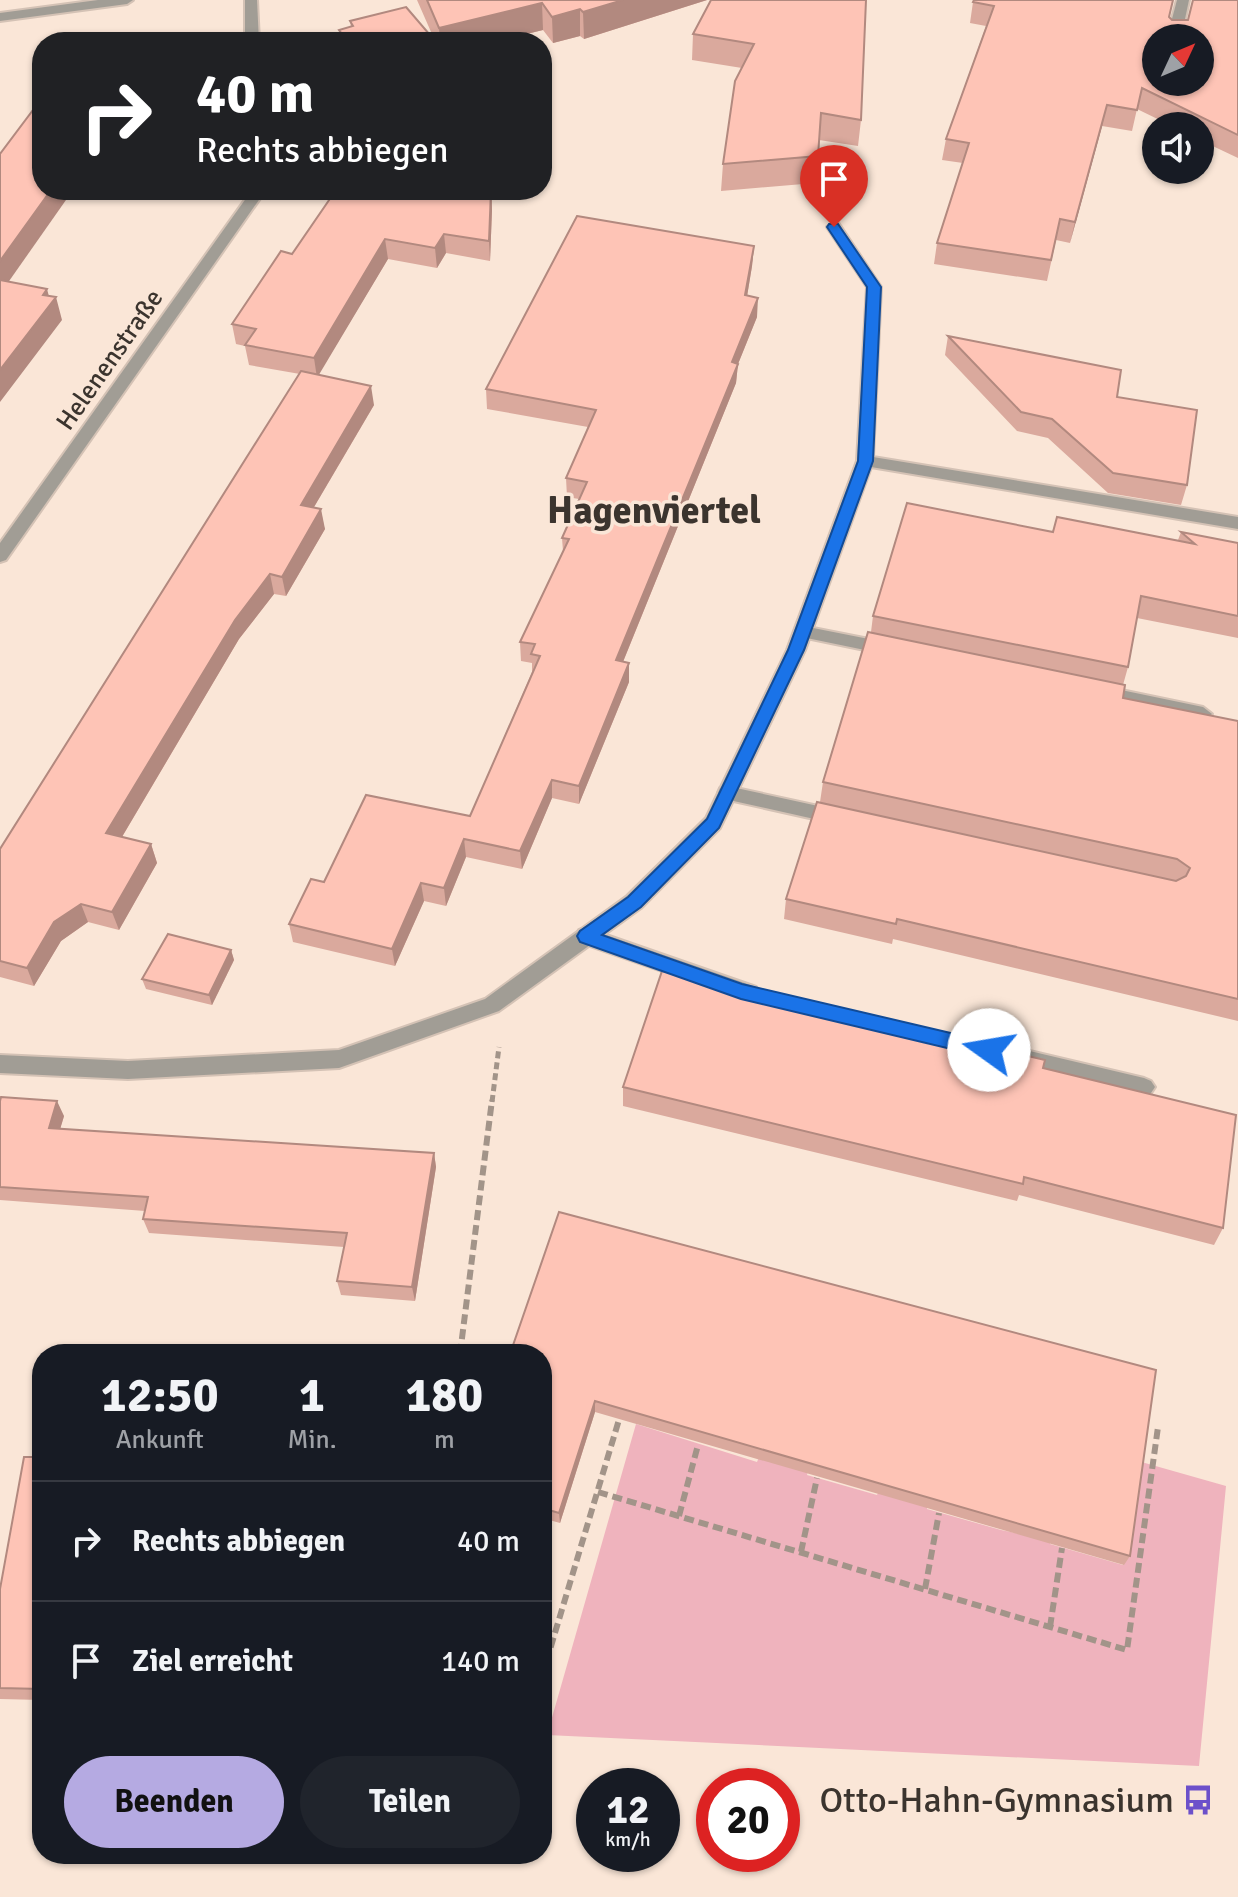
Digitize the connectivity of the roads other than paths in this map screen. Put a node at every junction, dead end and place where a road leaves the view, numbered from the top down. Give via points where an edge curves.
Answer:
1 (127, 0) edge
2 (251, 0) edge
3 (1183, 0) edge
4 (0, 17) edge
5 (1177, 24) edge
6 (252, 32) edge
7 (252, 200) edge
8 (834, 227) dead end
9 (865, 461) junction
10 (1238, 523) edge
11 (0, 556) edge
12 (803, 632) junction
13 (911, 654) edge
14 (1080, 688) edge
15 (1203, 714) edge
16 (727, 793) junction
17 (864, 823) edge
18 (586, 936) junction
19 (772, 999) edge
20 (1004, 1054) edge
21 (0, 1064) edge
22 (1144, 1087) dead end

1 - 4 street
2 - 6 street
3 - 5 street
7 - 11 street, Helenenstraße
8 - 9 street via 874,287
9 - 10 street
9 - 12 street
12 - 13 street
12 - 16 street
14 - 15 street
16 - 17 street
16 - 18 street via 713,823 634,902
18 - 19 street
18 - 21 street via 492,1005 339,1059 128,1070
20 - 22 street

